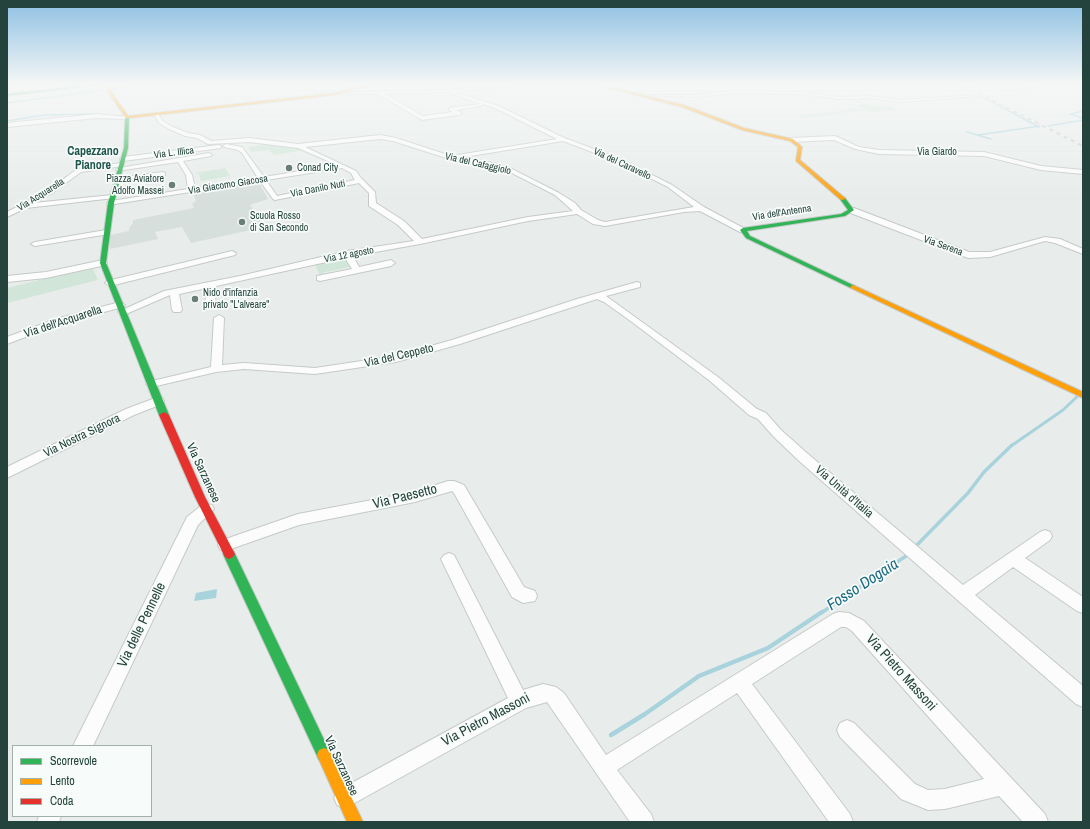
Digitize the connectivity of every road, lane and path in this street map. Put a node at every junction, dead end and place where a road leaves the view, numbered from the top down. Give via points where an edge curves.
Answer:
1 (30, 123) edge
2 (127, 123) edge
3 (162, 123) edge
4 (529, 123) edge
5 (727, 123) edge
6 (7, 125) edge
7 (564, 139) junction
8 (791, 140) junction
9 (265, 142) junction
10 (212, 145) junction
11 (298, 146) junction
12 (236, 147) junction
13 (214, 154) dead end
14 (449, 158) junction
15 (180, 161) junction
16 (121, 165) junction
17 (344, 166) junction
18 (1083, 172) edge
19 (163, 174) dead end
20 (263, 179) junction
21 (118, 180) junction
22 (361, 181) junction
23 (192, 190) junction
24 (112, 200) junction
25 (26, 206) junction
26 (701, 209) junction
27 (851, 210) junction
28 (578, 212) junction
29 (7, 215) edge
30 (743, 230) junction
31 (106, 232) junction
32 (420, 242) junction
33 (36, 244) dead end
34 (1083, 252) edge
35 (232, 253) dead end
36 (347, 254) junction
37 (103, 263) junction
38 (391, 263) dead end
39 (357, 270) junction
40 (320, 278) dead end
41 (7, 280) edge
42 (110, 283) junction
43 (212, 284) junction
44 (638, 285) dead end
45 (174, 292) junction
46 (597, 296) junction
47 (210, 304) dead end
48 (121, 308) junction
49 (180, 308) dead end
50 (219, 318) dead end
51 (7, 341) edge
52 (216, 369) junction
53 (152, 384) junction
54 (1083, 395) edge
55 (158, 401) junction
56 (7, 473) edge
57 (206, 509) junction
58 (1045, 536) dead end
59 (225, 545) junction
60 (1014, 559) junction
61 (449, 560) dead end
62 (962, 595) junction
63 (529, 596) dead end
64 (1083, 606) edge
65 (739, 681) junction
66 (1083, 698) edge
67 (519, 701) junction
68 (847, 730) dead end
69 (84, 745) edge
70 (603, 768) junction
71 (1002, 785) junction
72 (343, 798) junction
73 (355, 822) edge
74 (643, 822) edge
75 (842, 822) edge
76 (1037, 822) edge

1 - 6 street
2 - 16 street, Via Sarzanese via 126,148
3 - 10 street, Via del Cafaggiolo via 188,135 198,136
4 - 7 street, Via del Caravello
5 - 8 street
7 - 14 street
7 - 26 street, Via del Caravello via 618,160 670,186
8 - 18 street, Via Giardo via 835,138 874,152 984,154 1040,168
8 - 27 street via 800,147 798,160 844,200
9 - 10 street, Via del Cafaggiolo via 244,140
9 - 11 street, Via del Cafaggiolo
9 - 12 street
10 - 12 street
10 - 16 street, Via L. Illica
11 - 14 street, Via del Cafaggiolo via 388,137
11 - 17 street
12 - 20 street via 244,152
13 - 15 street
14 - 28 street, Via del Cafaggiolo via 510,170 557,194
15 - 16 street
15 - 23 street via 189,175
16 - 21 street, Via Sarzanese
16 - 25 street, Via Acquarella via 79,170
17 - 20 street, Via Giacomo Giacosa
17 - 22 street via 354,172
19 - 21 street
20 - 22 street, Via Danilo Nuti via 275,198
20 - 23 street, Via Giacomo Giacosa
21 - 24 street, Via Sarzanese
22 - 32 street via 372,192 372,204 401,223
23 - 24 street, Via Giacomo Giacosa
24 - 25 street, Via Giacomo Giacosa
24 - 31 street, Via Sarzanese
25 - 29 street, Via Acquarella
26 - 28 street, Via del Cafaggiolo via 611,224 596,222
26 - 30 street, Via del Caravello
27 - 30 street, Via dell'Antenna via 843,215
27 - 34 street, Via Serena via 968,255 990,254 1045,239
28 - 32 street, Via 12 agosto via 528,219
30 - 54 street, Via dell'Antenna via 748,237 756,241
31 - 33 street
31 - 37 street, Via Sarzanese
32 - 36 street, Via 12 agosto
35 - 42 street
36 - 39 street
36 - 43 street, Via 12 agosto
37 - 41 street
37 - 42 street, Via Sarzanese
38 - 39 street
39 - 40 street
42 - 48 street, Via Sarzanese
43 - 45 street, Via 12 agosto
43 - 47 street
44 - 46 street, Via del Ceppeto
45 - 48 street, Via 12 agosto
45 - 49 street
46 - 52 street, Via del Ceppeto via 456,342 358,366 315,371 244,366
46 - 62 street, Via Unità d'Italia via 629,316 714,379 753,412 762,416 803,457
48 - 51 street, Via dell'Acquarella via 59,321
48 - 53 street, Via Sarzanese
50 - 52 street
52 - 53 street, Via del Ceppeto
53 - 55 street, Via Sarzanese
55 - 56 street, Via Nostra Signora
55 - 57 street, Via Sarzanese
57 - 59 street, Via Sarzanese
57 - 69 street, Via delle Pennelle via 192,521
58 - 60 street
59 - 63 street, Via Paesetto via 298,520 415,497 454,486 459,490 518,592 523,596
59 - 72 street, Via Sarzanese
60 - 62 street
60 - 64 street
61 - 67 street
62 - 66 street, Via Unità d'Italia
65 - 70 street, Via Pietro Massoni
65 - 71 street, Via Pietro Massoni via 839,619 849,620 858,626
65 - 75 street
67 - 70 street, Via Pietro Massoni via 534,694 550,693 557,699
67 - 72 street, Via Pietro Massoni
68 - 71 street via 908,792 928,800 945,799
70 - 74 street, Via Pietro Massoni
71 - 76 street, Via Pietro Massoni
72 - 73 street, Via Sarzanese

